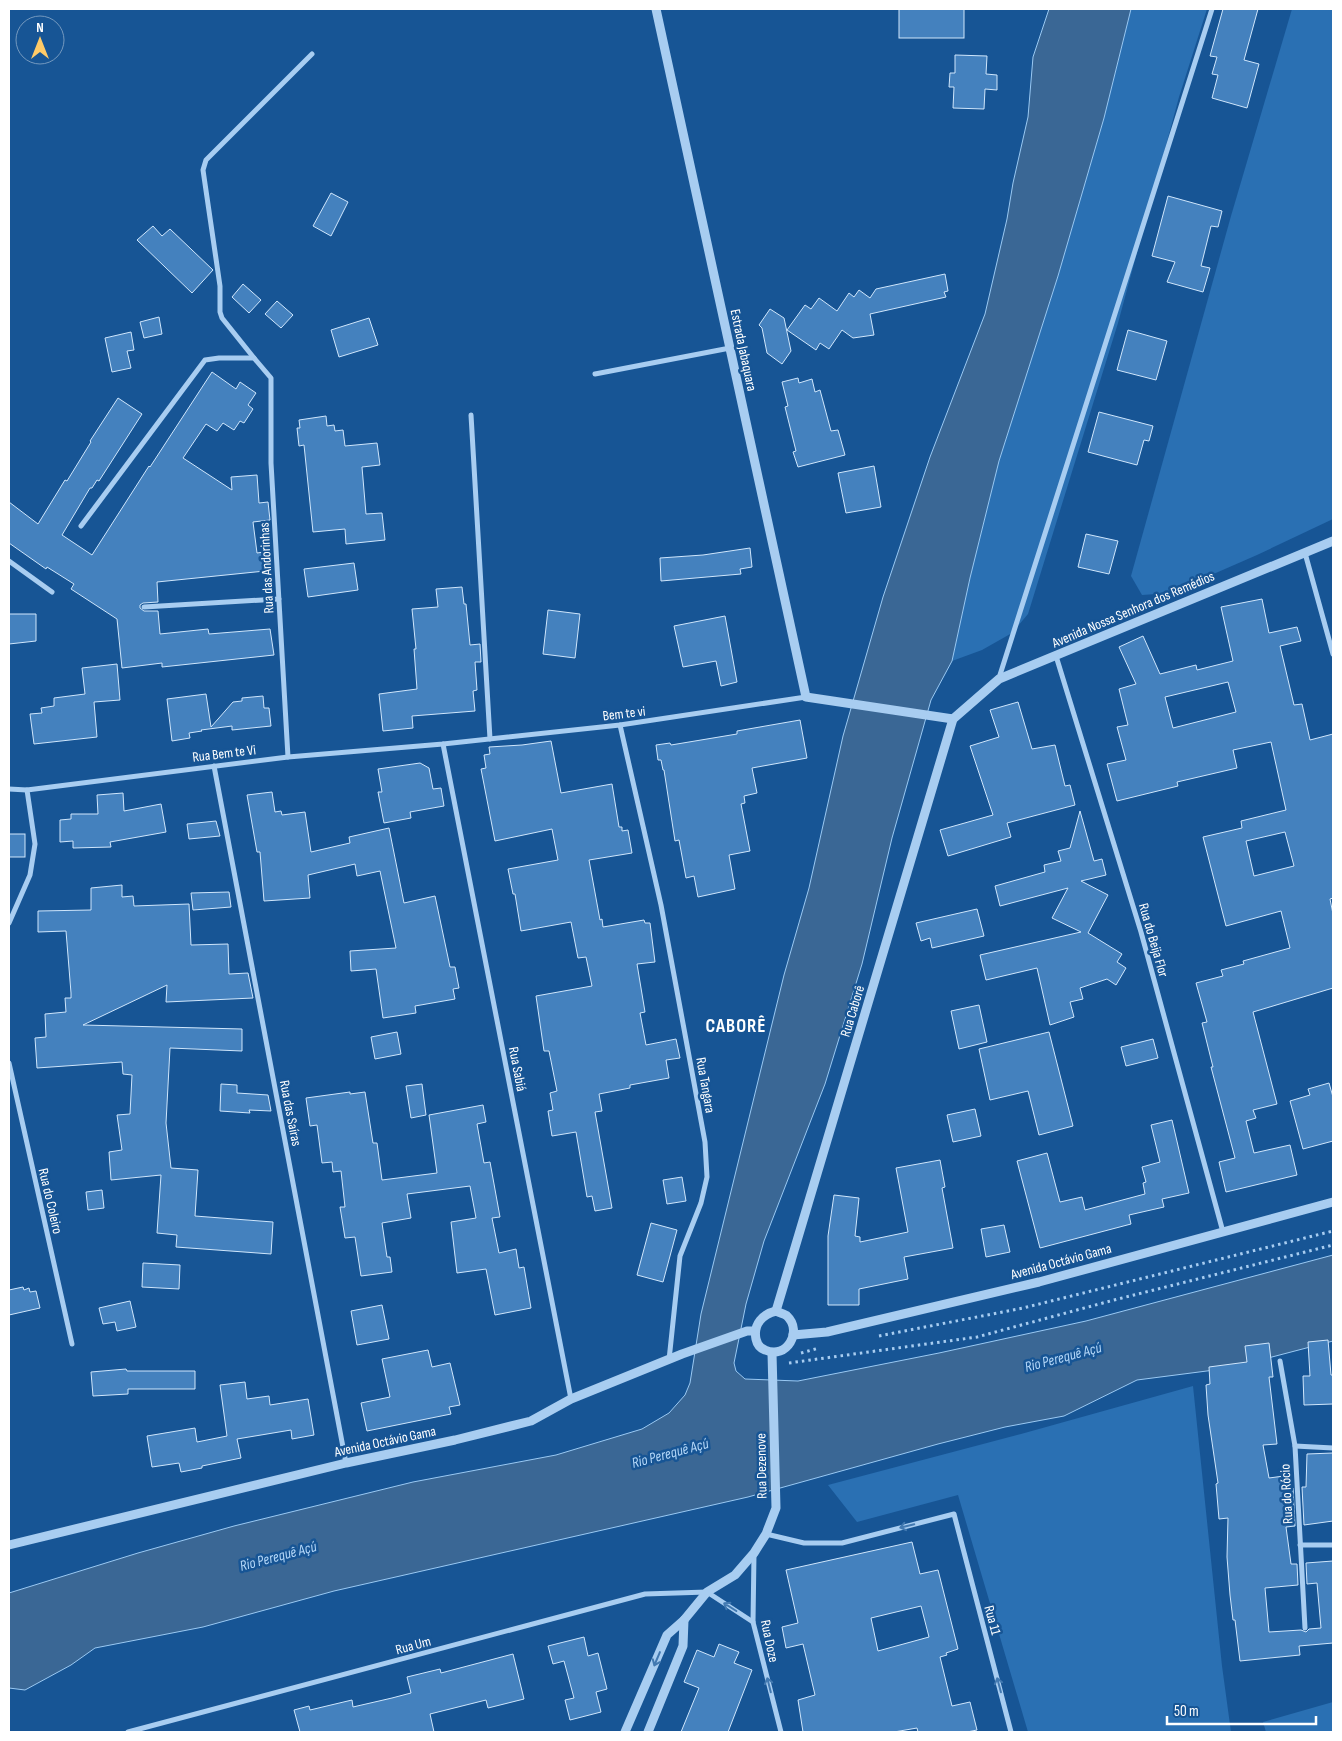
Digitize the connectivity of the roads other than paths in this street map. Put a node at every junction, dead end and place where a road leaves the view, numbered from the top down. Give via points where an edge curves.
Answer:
1 (656, 9) edge
2 (1212, 9) edge
3 (312, 54) dead end
4 (730, 348) junction
5 (254, 358) junction
6 (595, 374) dead end
7 (471, 415) dead end
8 (80, 526) dead end
9 (1333, 541) edge
10 (1305, 553) junction
11 (9, 561) edge
12 (52, 592) dead end
13 (279, 599) junction
14 (144, 607) dead end
15 (1333, 654) edge
16 (1056, 656) junction
17 (999, 679) junction
18 (806, 697) junction
19 (954, 719) junction
20 (620, 725) junction
21 (490, 739) junction
22 (443, 744) junction
23 (288, 757) junction
24 (214, 766) junction
25 (9, 789) edge
26 (27, 790) junction
27 (9, 923) edge
28 (9, 1063) edge
29 (1333, 1202) edge
30 (1223, 1232) junction
31 (776, 1312) junction
32 (751, 1331) junction
33 (793, 1335) junction
34 (72, 1344) dead end
35 (772, 1353) junction
36 (669, 1361) junction
37 (1280, 1361) dead end
38 (571, 1399) junction
39 (1295, 1446) junction
40 (1333, 1448) edge
41 (346, 1464) junction
42 (766, 1534) junction
43 (9, 1545) edge
44 (1300, 1545) junction
45 (1333, 1545) edge
46 (754, 1553) junction
47 (706, 1592) junction
48 (684, 1620) junction
49 (753, 1622) junction
50 (1305, 1628) dead end
51 (128, 1732) edge
52 (625, 1732) edge
53 (648, 1732) edge
54 (780, 1732) edge
55 (1011, 1732) edge

1 - 4 street, Estrada Jabaquara
2 - 17 street
3 - 5 street via 206,160 203,170 220,286 220,312
4 - 6 street
4 - 18 street, Estrada Jabaquara
5 - 8 street via 205,360
5 - 13 street, Rua das Andorinhas via 271,378 271,463
7 - 21 street
9 - 10 street, Avenida Nossa Senhora dos Remédios
10 - 15 street
10 - 16 street, Avenida Nossa Senhora dos Remédios
11 - 12 street
13 - 14 street
13 - 23 street, Rua das Andorinhas
16 - 17 street, Avenida Nossa Senhora dos Remédios
16 - 30 street, Rua do Beija Flor via 1141,932
17 - 19 street, Avenida Nossa Senhora dos Remédios
18 - 19 street
18 - 20 street, Bem te vi
19 - 31 street, Rua Caborê
20 - 21 street, Bem te vi
20 - 36 street, Rua Tangara via 661,905 705,1142 707,1176 701,1203 680,1256
21 - 22 street, Bem te vi
22 - 23 street, Rua Bem te Vi
22 - 38 street, Rua Sabiá
23 - 24 street, Rua Bem te Vi
24 - 26 street, Rua Bem te Vi
24 - 41 street, Rua das Saíras
25 - 26 street, Rua Bem te Vi
26 - 27 street via 35,844 30,875
28 - 34 street, Rua do Coleiro
29 - 30 street, Avenida Octávio Gama
30 - 33 street, Avenida Octávio Gama via 1039,1282 827,1332
31 - 32 street via 761,1318
31 - 33 street via 787,1316
32 - 35 street via 761,1349
32 - 36 street, Avenida Octávio Gama
33 - 35 street via 782,1351
35 - 42 street, Rua Dezenove via 776,1508
36 - 38 street, Avenida Octávio Gama
37 - 39 street, Rua do Rócio
38 - 41 street, Avenida Octávio Gama via 531,1421
39 - 40 street
39 - 44 street, Rua do Rócio
41 - 43 street, Avenida Octávio Gama
42 - 46 street, Rua Dezenove
55 -> 42 street, Rua 11 via 954,1514 842,1543 804,1543
44 - 45 street
44 - 50 street, Rua do Rócio
46 - 47 street, Rua Dezenove via 735,1575
46 - 49 street, Rua Doze
47 - 48 street, Rua Dezenove
49 -> 47 street
47 - 51 street, Rua Um via 645,1594
48 -> 52 street, Rua Dezenove via 667,1635
48 - 53 street via 683,1646
54 -> 49 street, Rua Doze

